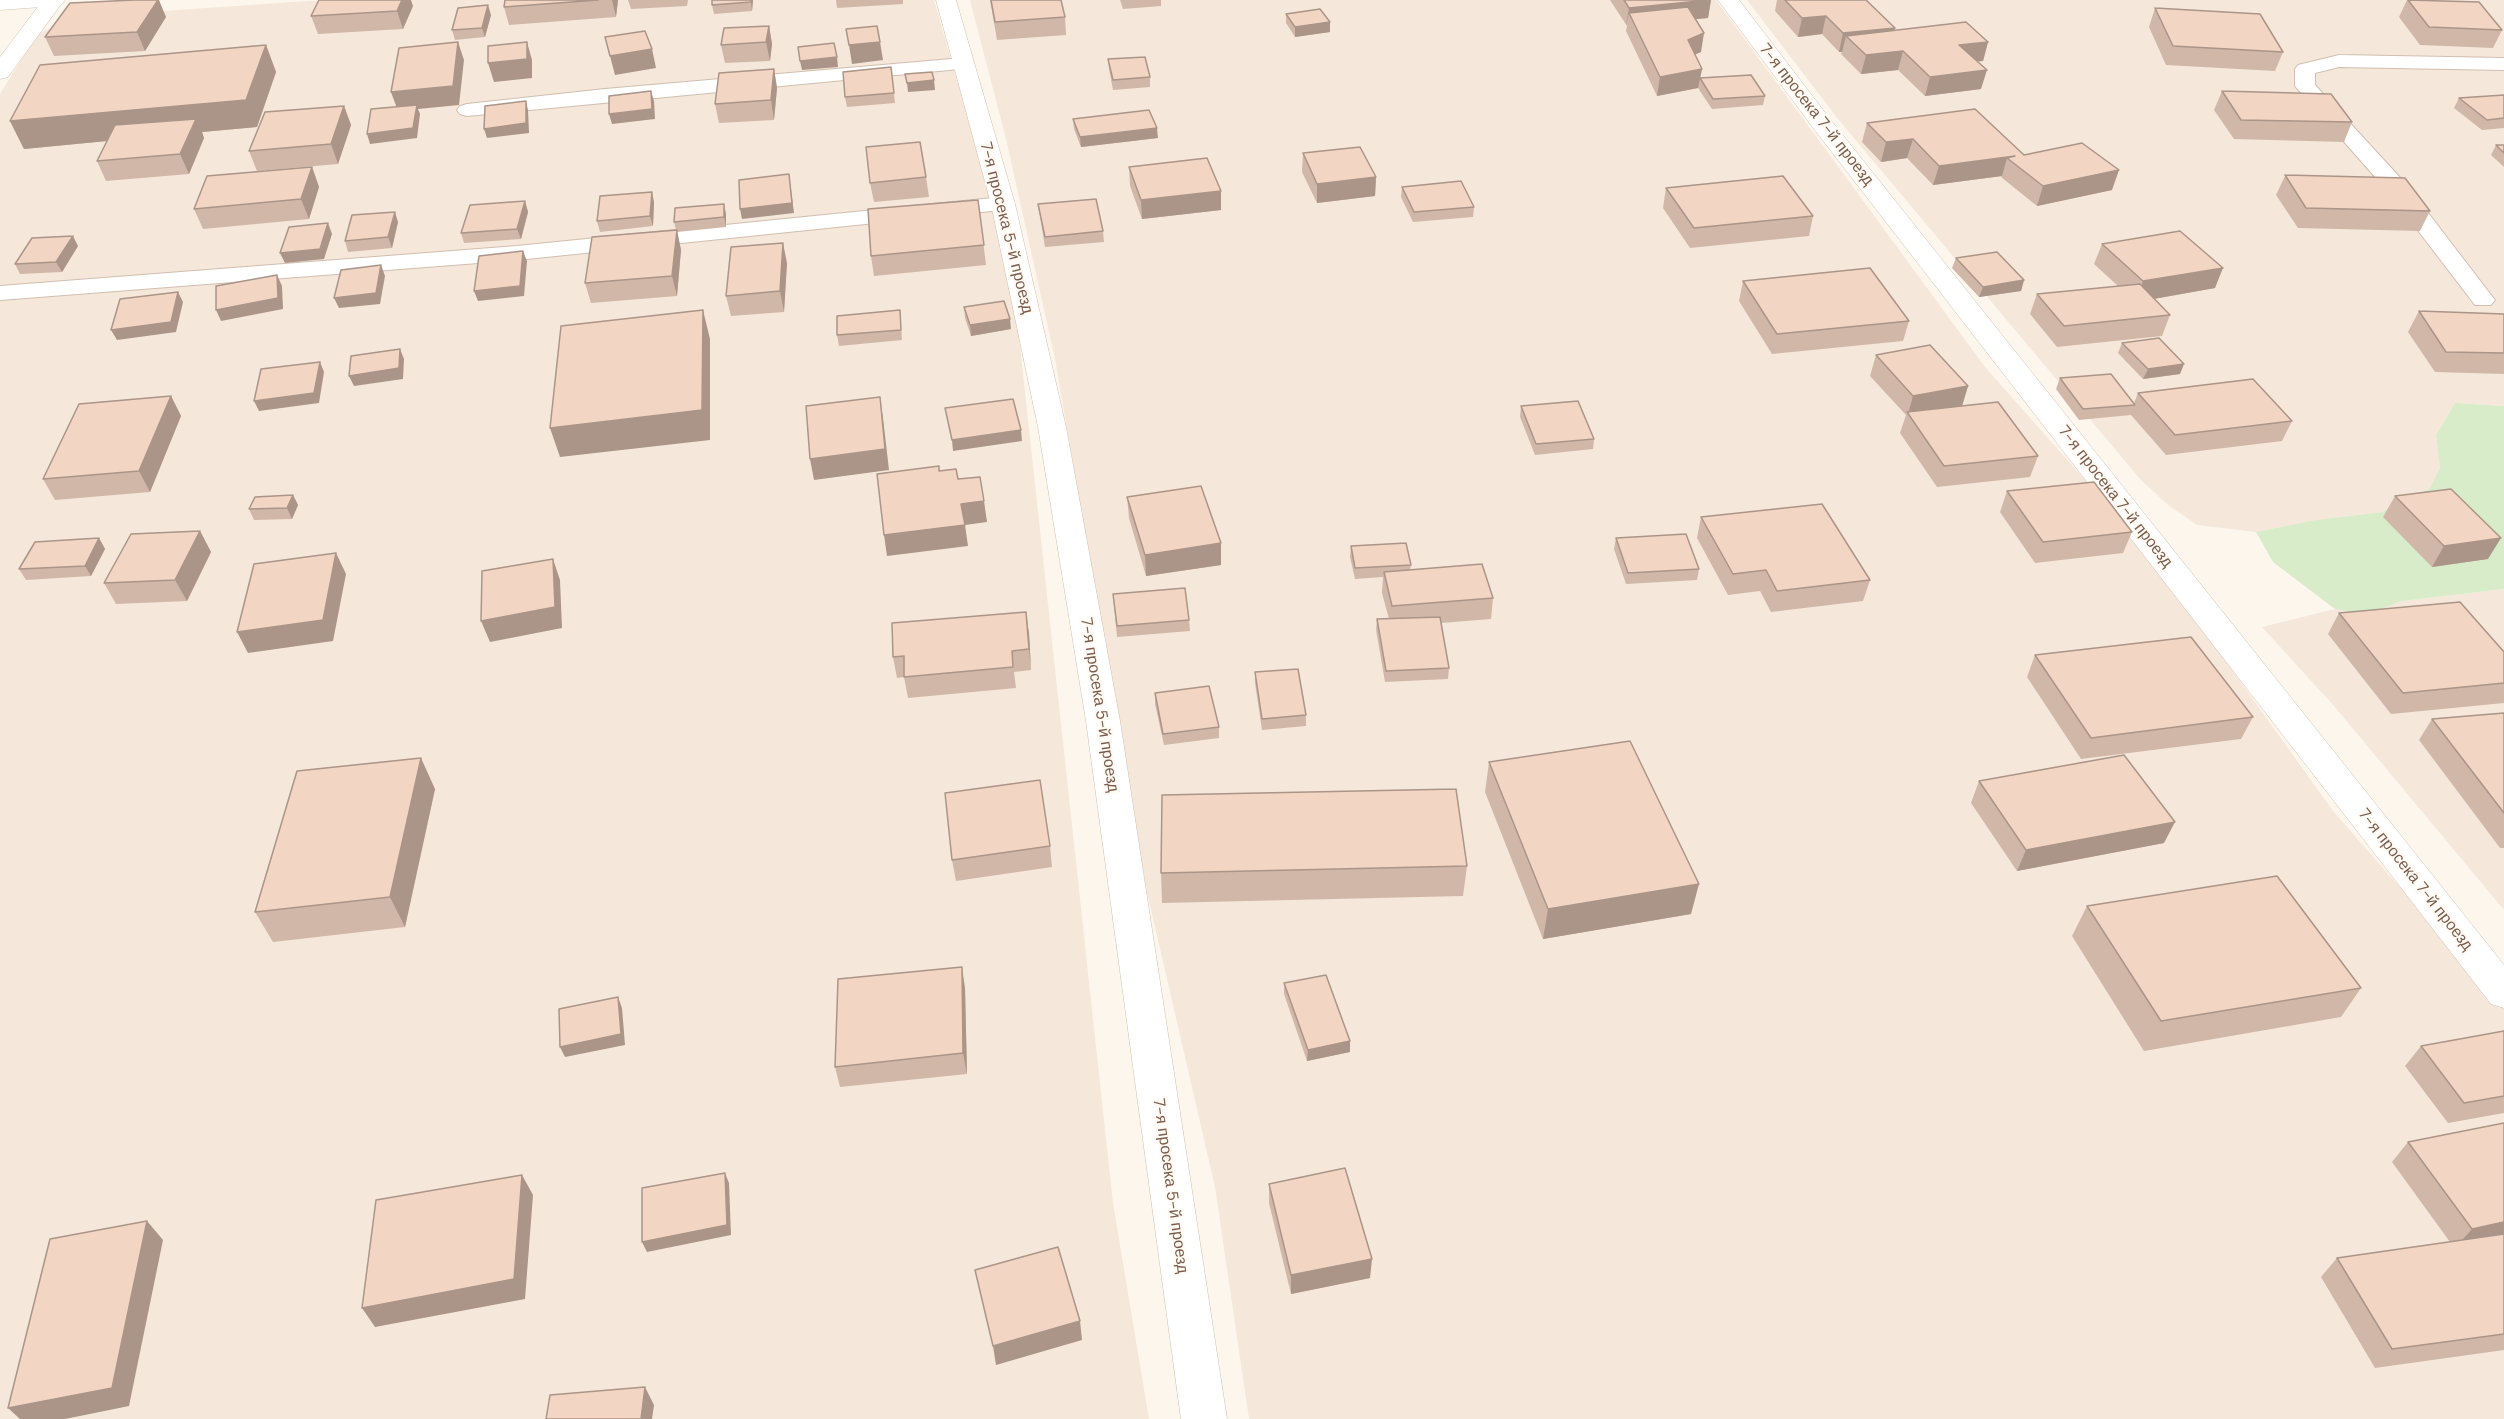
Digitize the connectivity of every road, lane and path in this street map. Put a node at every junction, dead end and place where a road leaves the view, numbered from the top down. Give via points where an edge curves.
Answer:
1 (55, 0) edge
2 (946, 0) edge
3 (1728, 0) edge
4 (0, 4) edge
5 (963, 64) junction
6 (2504, 64) edge
7 (0, 72) edge
8 (467, 110) dead end
9 (1003, 204) junction
10 (0, 293) edge
11 (2483, 300) dead end
12 (2504, 993) edge
13 (1204, 1419) edge

1 - 4 street
1 - 7 street
2 - 5 street, 7-я просека 5-й проезд
3 - 12 street, 7-я просека 7-й проезд
5 - 8 lane
5 - 9 street, 7-я просека 5-й проезд
6 - 11 lane via 2339,61 2306,69 2306,86 2398,189
9 - 10 lane via 517,253
9 - 13 street, 7-я просека 5-й проезд via 1052,427 1103,721

